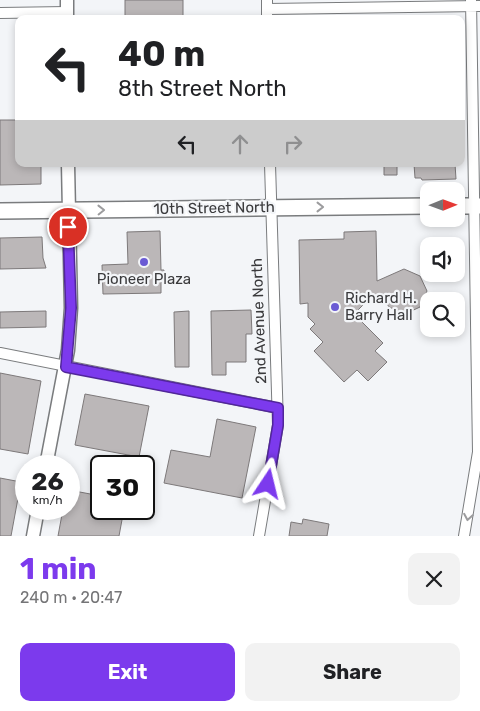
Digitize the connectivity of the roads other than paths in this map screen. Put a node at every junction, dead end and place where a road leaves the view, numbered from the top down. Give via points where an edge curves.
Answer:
1 (474, 4) edge
2 (267, 9) edge
3 (67, 10) edge
4 (0, 13) edge
5 (68, 167) edge
6 (270, 167) edge
7 (420, 206) edge
8 (477, 206) edge
9 (271, 207) junction
10 (68, 210) junction
11 (0, 211) edge
12 (0, 353) edge
13 (66, 367) junction
14 (479, 405) edge
15 (278, 408) junction
16 (479, 453) edge
17 (48, 455) edge
18 (36, 520) edge
19 (33, 536) edge
20 (259, 536) edge
21 (464, 536) edge

1 - 2 street
1 - 8 street
3 - 4 street
5 - 10 street
6 - 9 street, 2nd Avenue North
9 -> 7 main road, 10th Street North
8 - 14 street
10 -> 9 main road, 10th Street North
9 - 15 street, 2nd Avenue North
10 - 11 main road, 10th Street North
10 - 13 street via 71,308
12 - 13 street
13 - 15 street
13 - 17 street
14 - 16 street
15 - 20 street, 2nd Avenue North
16 -> 21 street
18 - 19 street

